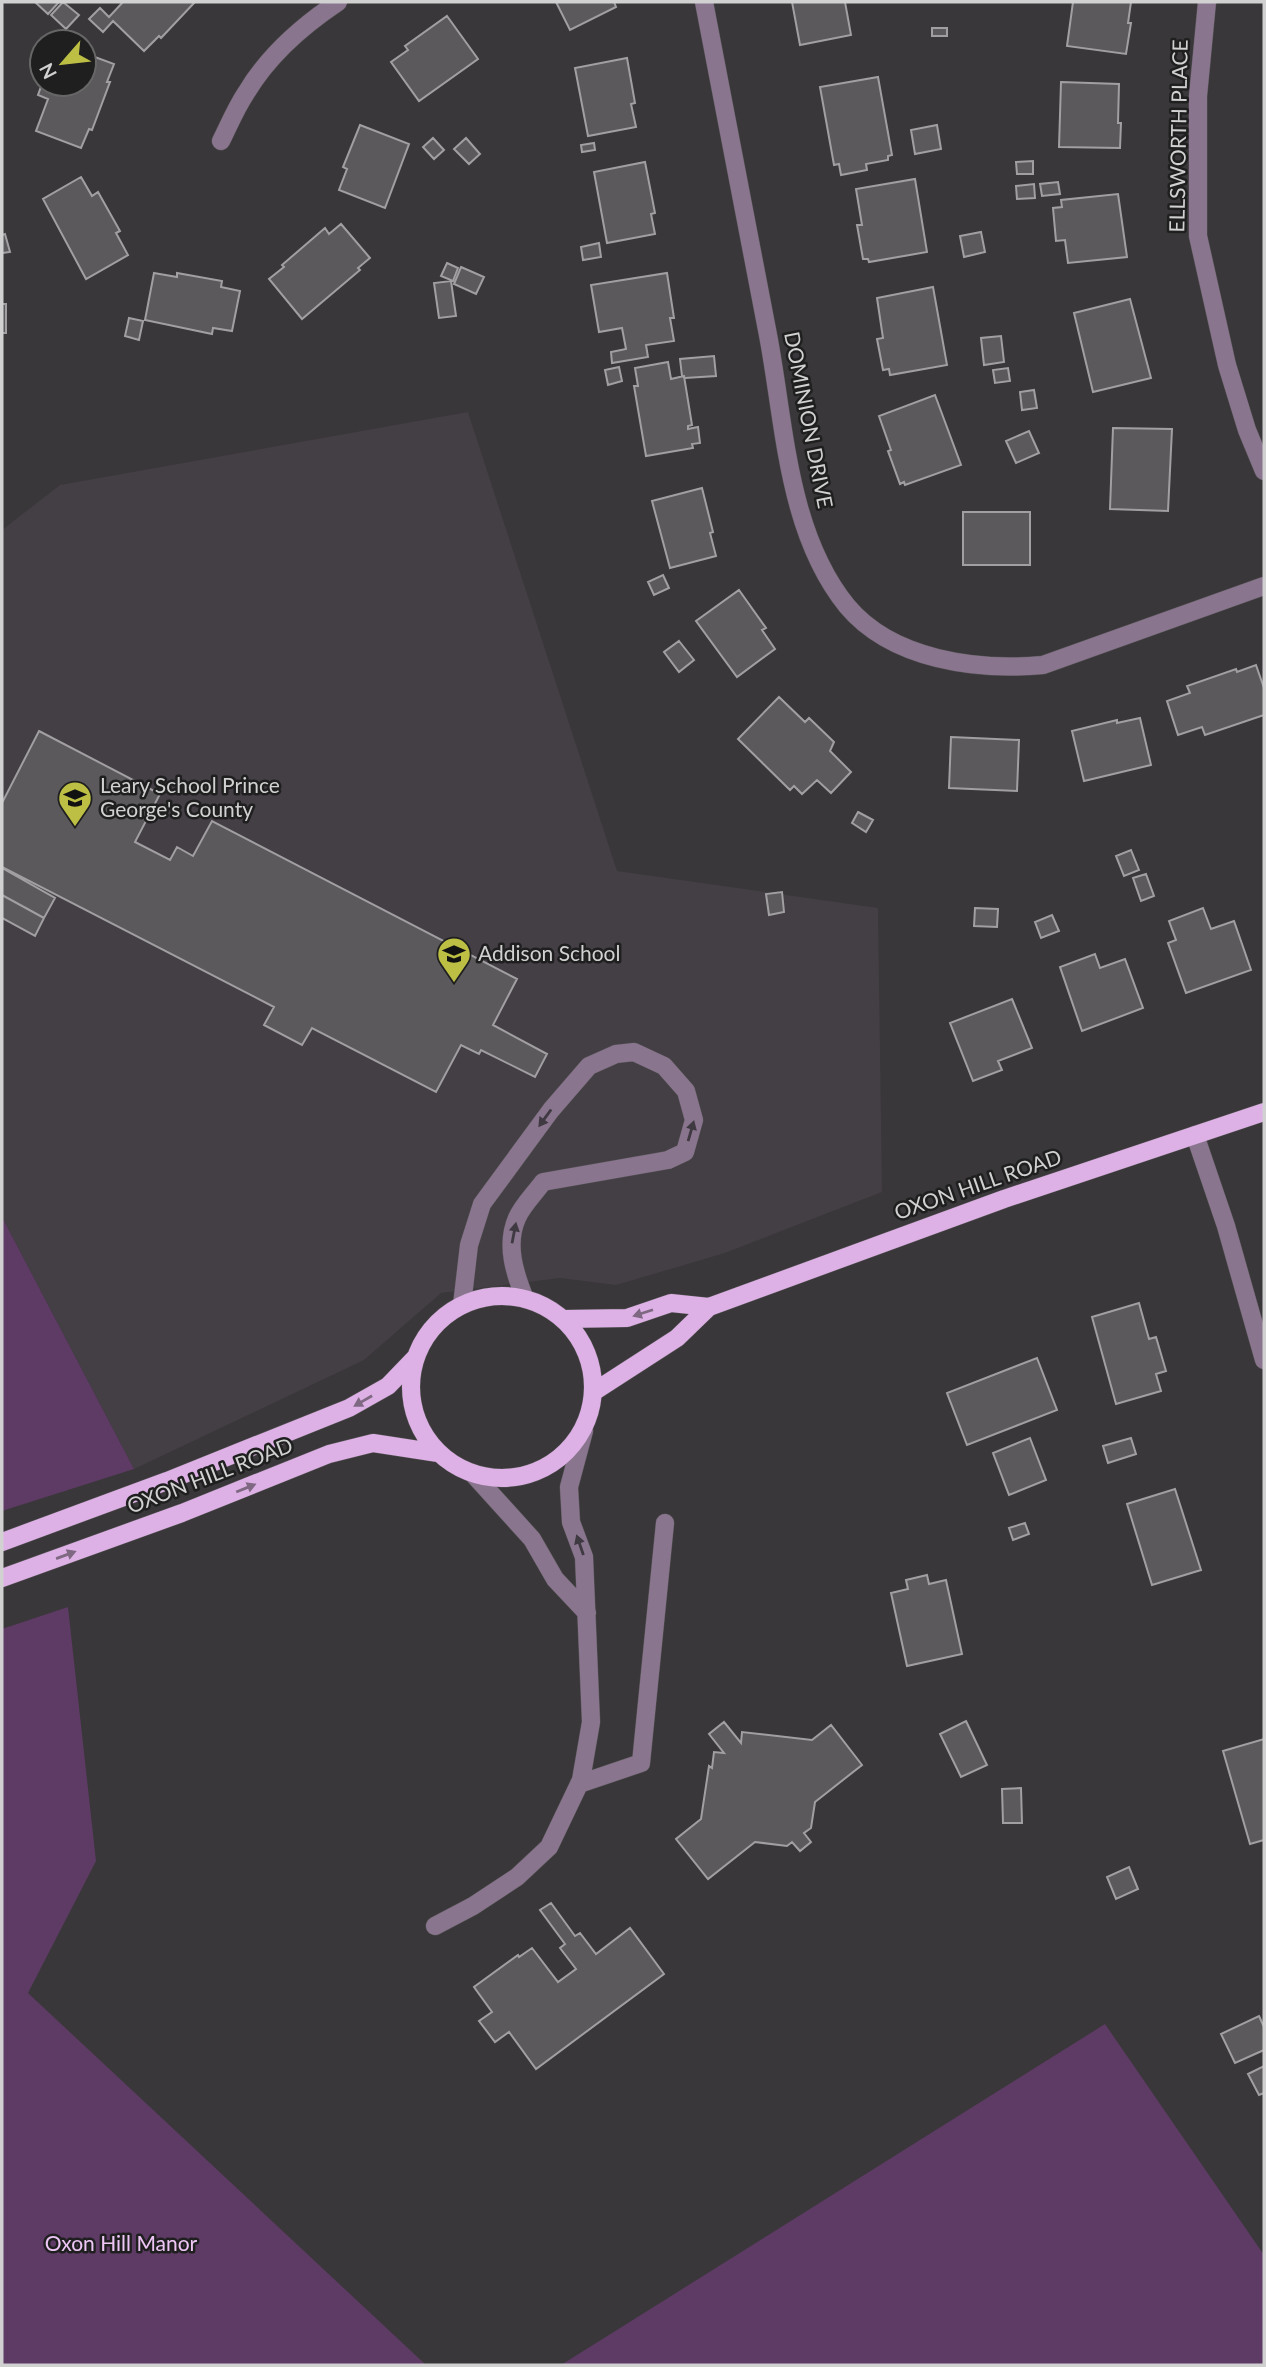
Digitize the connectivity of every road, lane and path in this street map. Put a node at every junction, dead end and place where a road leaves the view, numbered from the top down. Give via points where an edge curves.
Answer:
1 (338, 2) edge
2 (704, 2) edge
3 (1207, 2) edge
4 (221, 141) dead end
5 (1264, 471) edge
6 (1264, 586) edge
7 (1264, 1112) edge
8 (1195, 1135) junction
9 (525, 1299) junction
10 (462, 1305) junction
11 (709, 1307) junction
12 (564, 1319) junction
13 (415, 1358) junction
14 (1264, 1360) edge
15 (595, 1391) junction
16 (584, 1431) junction
17 (438, 1453) junction
18 (474, 1475) junction
19 (666, 1523) dead end
20 (2, 1542) edge
21 (2, 1578) edge
22 (587, 1613) junction
23 (579, 1784) junction
24 (435, 1926) dead end

1 - 4 street via 264,67
2 - 6 street, DOMINION DRIVE via 794,489 819,563 847,606 878,632 915,651 967,663 1014,667 1043,665
3 - 5 street, ELLSWORTH PLACE via 1198,96 1198,236 1227,365
7 - 8 main road, OXON HILL ROAD
8 - 11 main road, OXON HILL ROAD
8 - 14 street
9 - 10 main road via 497,1296
9 -> 10 street via 513,1267 512,1245 517,1219 543,1182 668,1160 685,1152 694,1120 686,1091 664,1066 635,1052 616,1054 589,1066 551,1110 482,1204 469,1245
9 - 12 main road
10 - 13 main road via 434,1327
11 -> 12 main road, OXON HILL ROAD via 671,1303 627,1318
11 - 15 main road, OXON HILL ROAD via 677,1338
12 - 15 main road via 586,1349
13 - 17 main road via 411,1392 419,1425
13 -> 20 main road, OXON HILL ROAD via 388,1386 349,1408
15 - 16 main road
16 - 18 main road via 556,1463 517,1478
22 -> 16 street via 584,1556 571,1522 569,1487
17 - 18 main road
21 -> 17 main road, OXON HILL ROAD via 329,1454 373,1443
18 - 22 street via 532,1539 555,1579
19 - 23 street via 640,1763
22 - 23 street via 591,1722
23 - 24 street via 549,1847 517,1877

